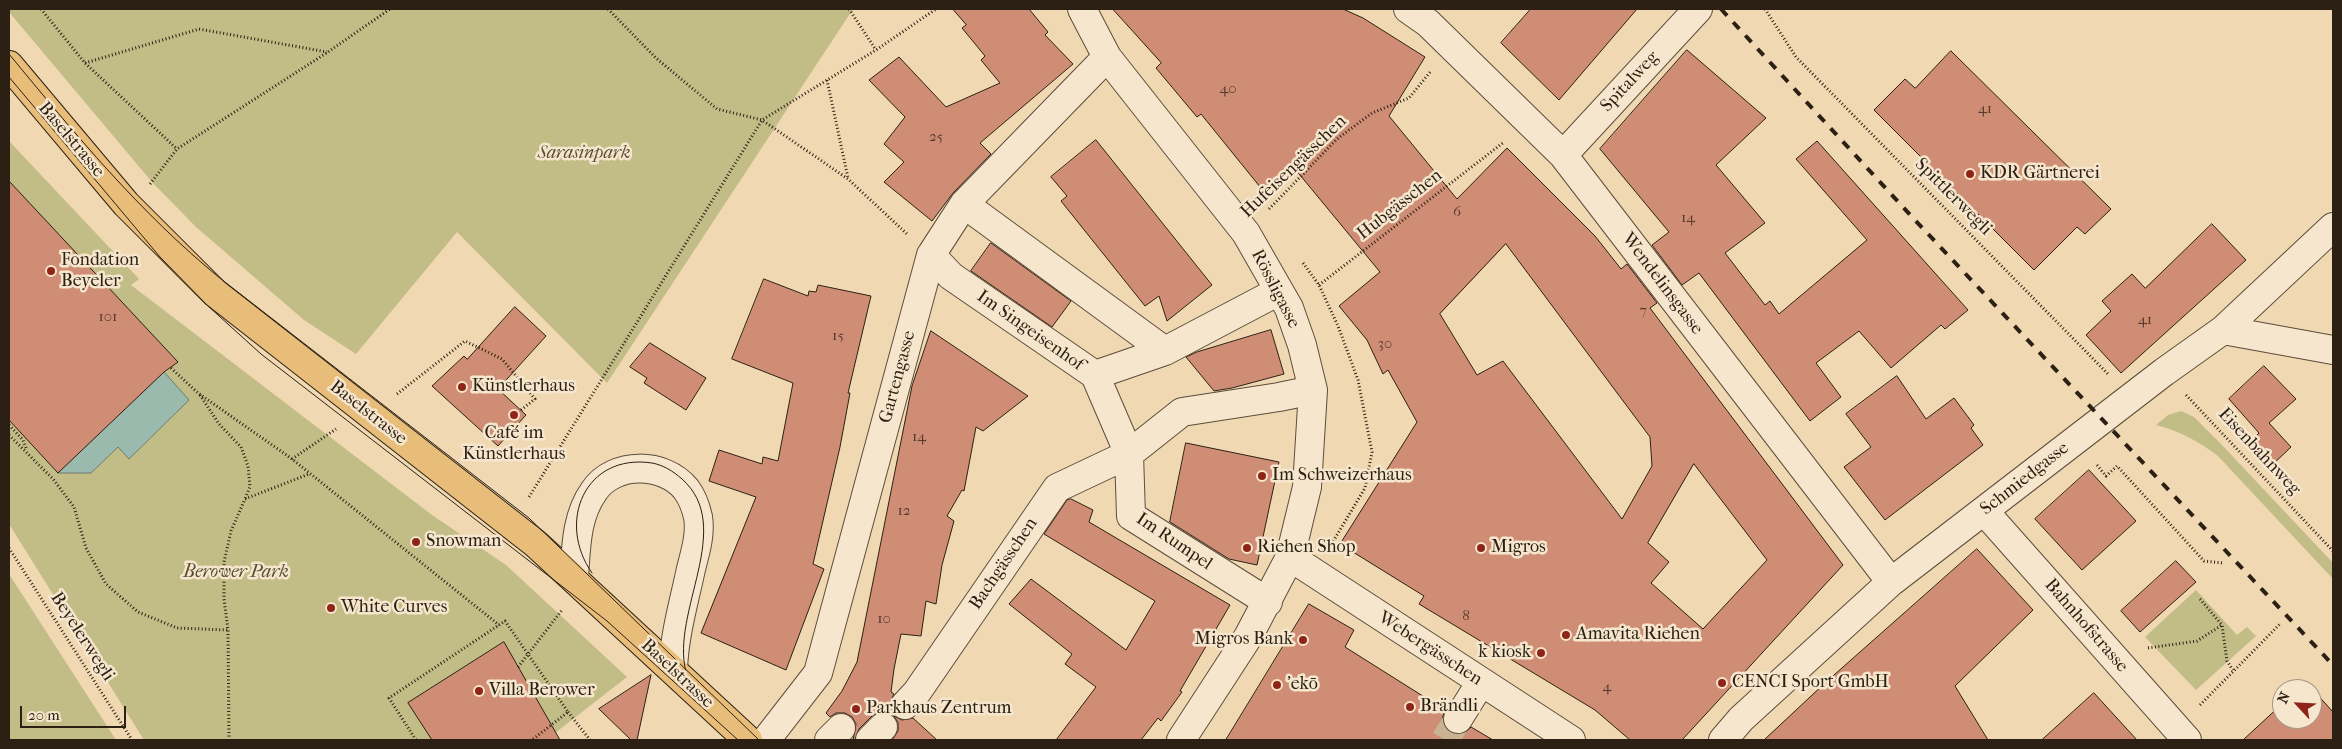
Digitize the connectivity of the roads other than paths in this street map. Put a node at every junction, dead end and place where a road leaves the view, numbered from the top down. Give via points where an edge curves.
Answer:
1 (1082, 9) edge
2 (1408, 9) edge
3 (1698, 9) edge
4 (1107, 57) junction
5 (9, 65) edge
6 (1563, 155) junction
7 (964, 204) junction
8 (2333, 227) edge
9 (931, 255) junction
10 (1284, 300) junction
11 (2223, 330) junction
12 (2333, 350) edge
13 (1165, 351) junction
14 (1095, 375) junction
15 (1313, 390) junction
16 (1129, 454) junction
17 (1984, 511) junction
18 (1290, 557) junction
19 (574, 578) junction
20 (1891, 582) junction
21 (1268, 602) junction
22 (673, 670) junction
23 (1481, 682) junction
24 (904, 705) dead end
25 (1458, 719) tunnel mouth
26 (2181, 734) edge
27 (748, 740) edge
28 (766, 740) edge
29 (1181, 740) edge
30 (1571, 740) edge
31 (1723, 740) edge

1 - 4 street, Rössligasse
2 - 6 street, Wendelinsgasse via 1428,22
3 - 6 street, Spitalweg
4 - 7 street, Gartengasse
4 - 10 street, Rössligasse via 1246,233
5 - 19 main road, Baselstrasse via 126,204 215,293 536,544
6 - 20 street, Wendelinsgasse
7 - 9 street, Gartengasse
7 - 13 street
8 - 11 street, Schmiedgasse
9 - 14 street, Im Singeisenhof via 951,276
9 - 28 street, Gartengasse via 818,673
10 - 13 street
10 - 15 street, Rössligasse via 1302,345
11 - 12 street
11 - 17 street, Schmiedgasse
13 - 14 street
14 - 16 street, Im Singeisenhof
15 - 16 street via 1182,412
15 - 18 street, Rössligasse via 1307,487
16 - 21 street, Im Rumpel via 1131,516
16 - 24 street, Bachgässchen via 1057,488 917,692
17 - 20 street, Schmiedgasse
17 - 26 street, Bahnhofstrasse
18 - 21 street, Rössligasse
18 - 23 street, Webergässchen
19 - 22 main road, Baselstrasse
19 - 22 street via 576,537 583,512 594,490 608,476 645,468 662,472 686,488 698,518 697,545
20 - 31 street, Schmiedgasse via 1741,719
21 - 29 street, Rössligasse
22 - 27 main road, Baselstrasse
23 - 25 street
23 - 30 street, Webergässchen

